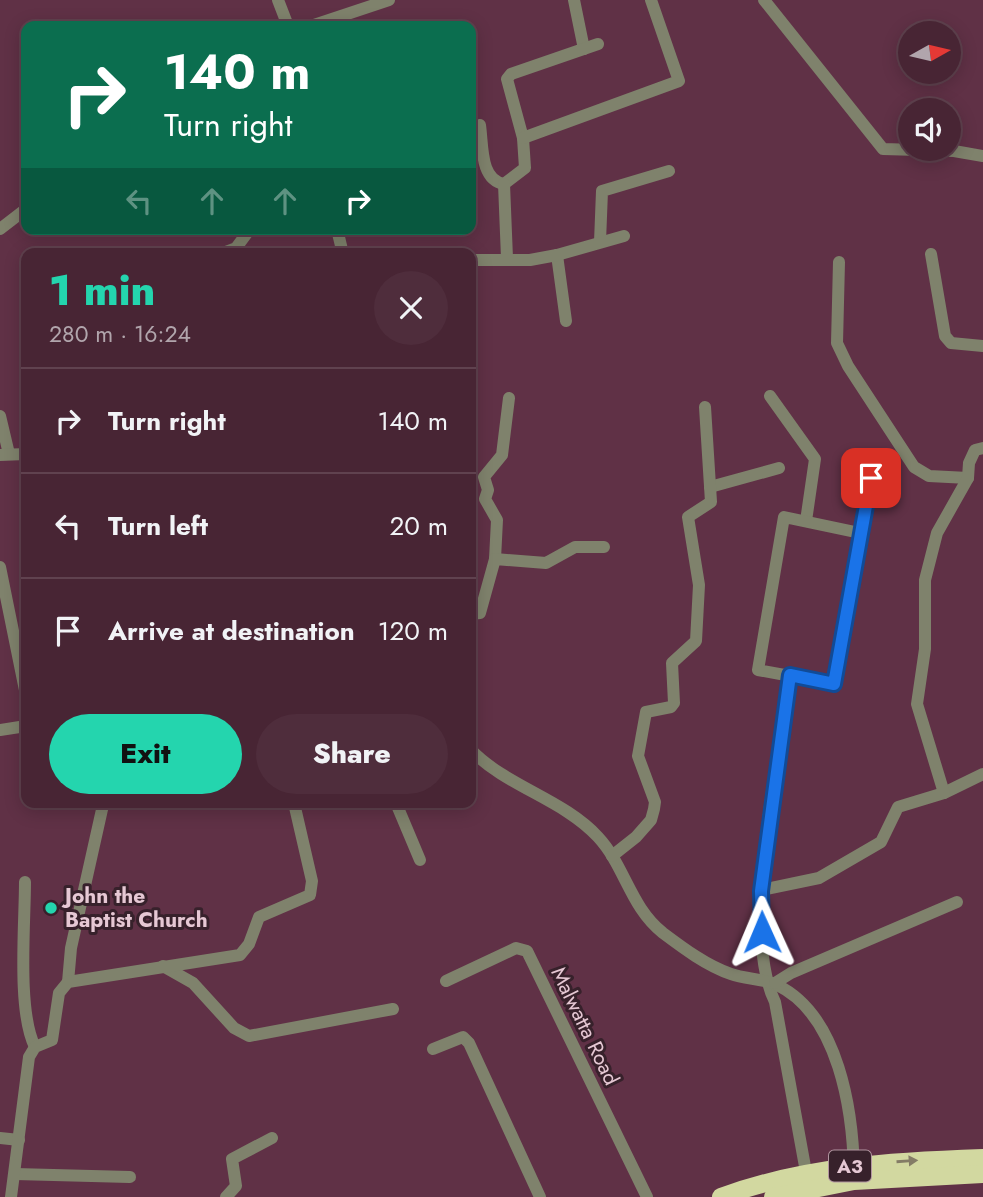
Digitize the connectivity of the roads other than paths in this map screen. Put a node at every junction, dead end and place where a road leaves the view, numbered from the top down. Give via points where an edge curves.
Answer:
1 (278, 0) edge
2 (389, 0) edge
3 (574, 0) edge
4 (651, 0) edge
5 (764, 0) edge
6 (286, 21) edge
7 (326, 21) edge
8 (598, 44) dead end
9 (584, 49) junction
10 (480, 125) dead end
11 (523, 138) junction
12 (983, 156) edge
13 (668, 171) dead end
14 (504, 184) junction
15 (21, 213) edge
16 (0, 229) edge
17 (624, 236) dead end
18 (600, 242) junction
19 (931, 254) dead end
20 (557, 255) junction
21 (507, 258) junction
22 (476, 260) edge
23 (839, 262) dead end
24 (566, 321) dead end
25 (983, 346) edge
26 (770, 396) dead end
27 (509, 398) dead end
28 (705, 407) dead end
29 (0, 416) edge
30 (983, 448) edge
31 (4, 455) edge
32 (779, 467) dead end
33 (871, 478) dead end
34 (968, 478) junction
35 (710, 487) junction
36 (806, 521) junction
37 (860, 533) junction
38 (604, 547) dead end
39 (495, 559) junction
40 (0, 568) edge
41 (476, 613) edge
42 (21, 671) edge
43 (790, 675) junction
44 (21, 727) edge
45 (0, 730) edge
46 (476, 756) edge
47 (983, 774) edge
48 (944, 793) junction
49 (102, 808) edge
50 (295, 808) edge
51 (398, 808) edge
52 (612, 856) junction
53 (420, 860) dead end
54 (25, 882) dead end
55 (761, 891) junction
56 (957, 902) dead end
57 (163, 966) junction
58 (446, 981) dead end
59 (68, 982) junction
60 (771, 983) junction
61 (393, 1009) dead end
62 (433, 1049) dead end
63 (32, 1052) junction
64 (0, 1138) edge
65 (272, 1138) dead end
66 (19, 1140) junction
67 (983, 1158) edge
68 (806, 1172) junction
69 (854, 1173) junction
70 (15, 1174) junction
71 (983, 1174) edge
72 (130, 1177) dead end
73 (11, 1197) edge
74 (226, 1197) edge
75 (540, 1197) edge
76 (647, 1197) edge
77 (721, 1197) edge
78 (773, 1197) edge

1 - 6 street
2 - 7 street
3 - 9 street
4 - 11 street via 679,81
5 - 12 street via 883,149
8 - 9 street
9 - 11 street via 507,79
10 - 14 street via 488,175 494,183
11 - 14 street via 525,168
13 - 18 street via 601,191
14 - 21 street
15 - 16 street
17 - 18 street
18 - 20 street
19 - 25 street via 945,336 951,343
20 - 21 street
20 - 24 street
21 - 22 street
23 - 34 street via 837,343 848,366 914,467 929,476
26 - 36 street via 815,459
27 - 39 street via 502,455 484,477 485,499 497,520
28 - 35 street
29 - 31 street
30 - 34 street via 972,456
32 - 35 street
33 - 37 street
34 - 48 street via 937,533 925,580 925,649 917,704
35 - 52 street via 711,502 688,517 699,585 696,641 672,663 674,703 646,712 638,745 654,809 636,838
36 - 37 street
36 - 43 street via 784,517 758,670
37 - 43 street via 834,684
38 - 39 street via 575,547 546,563
39 - 41 street via 480,613
40 - 42 street
43 - 55 street
44 - 45 street
46 - 52 street via 575,815
47 - 48 street
48 - 55 street via 898,807 881,842 819,877
49 - 59 street via 71,948
50 - 57 street via 312,881 310,895 259,917 240,955
51 - 53 street
52 - 60 street via 642,913 660,930 729,974
54 - 63 street via 25,991
55 - 60 street
56 - 60 street
57 - 59 street
57 - 61 street via 192,983 234,1028 249,1036
58 - 76 street, Malwatta Road via 516,948 527,951
59 - 63 street via 60,993 52,1040
60 - 68 street
60 - 69 street via 800,1001 821,1026 839,1062
62 - 75 street via 463,1037 469,1043
63 - 66 street
64 - 66 street
65 - 74 street via 232,1159 236,1186
66 - 70 street
69 -> 67 highway, A3
68 - 69 highway, A3
68 - 77 highway, A3
69 - 71 highway, A3
69 - 78 highway, A3
70 - 72 street
70 - 73 street

